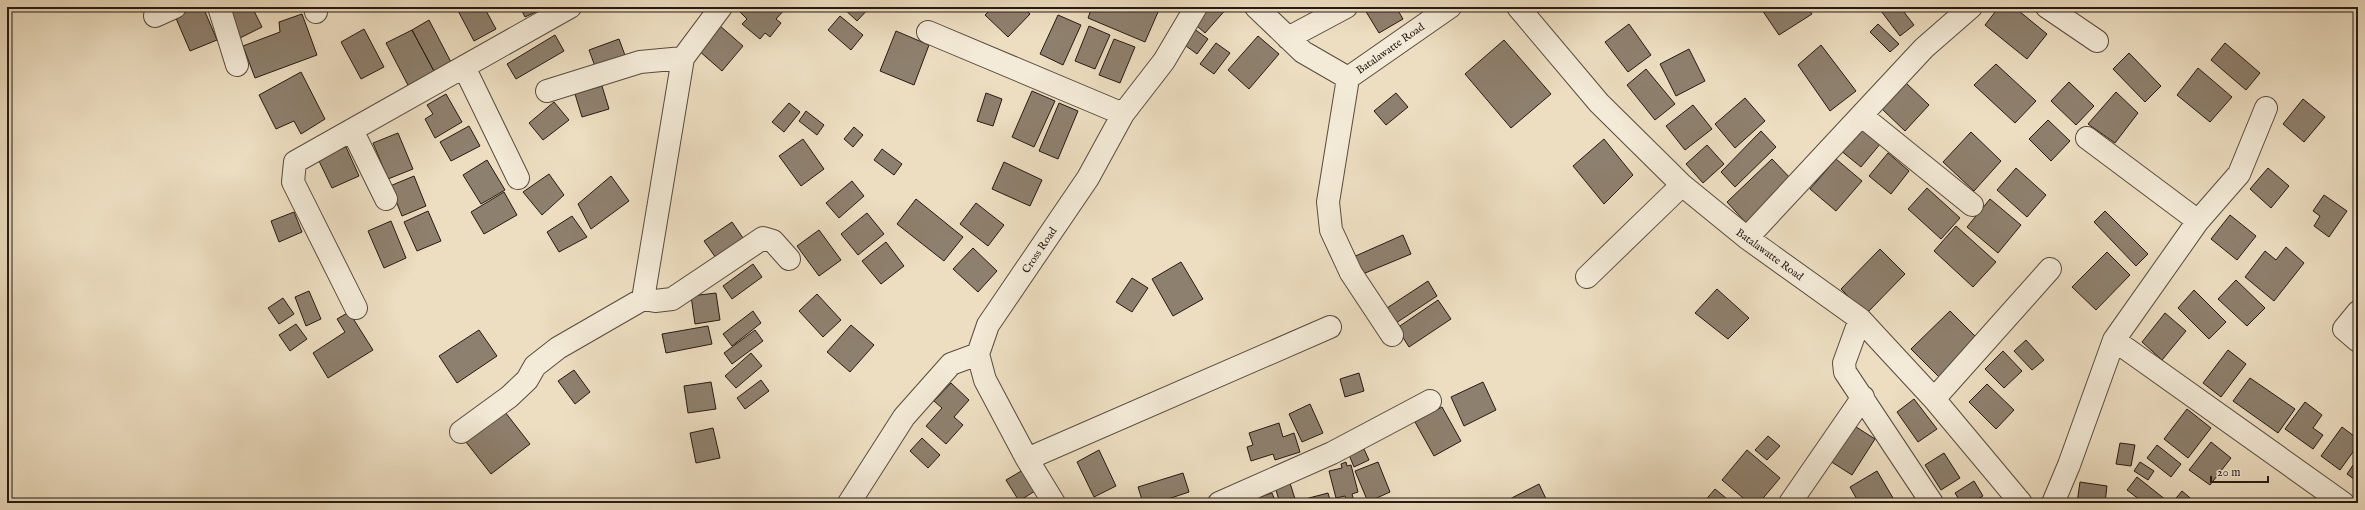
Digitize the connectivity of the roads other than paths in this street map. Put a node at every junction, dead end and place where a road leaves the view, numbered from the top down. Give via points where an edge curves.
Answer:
1 (175, 7) edge
2 (219, 7) edge
3 (570, 7) edge
4 (721, 7) edge
5 (1196, 7) edge
6 (1256, 7) edge
7 (1346, 7) edge
8 (1450, 7) edge
9 (1518, 7) edge
10 (1971, 7) edge
11 (2047, 7) edge
12 (155, 16) dead end
13 (928, 32) dead end
14 (1288, 38) junction
15 (2097, 41) dead end
16 (683, 58) junction
17 (237, 65) dead end
18 (464, 67) junction
19 (1348, 78) junction
20 (547, 91) dead end
21 (2266, 108) dead end
22 (1123, 114) junction
23 (1862, 116) junction
24 (352, 130) junction
25 (2087, 138) dead end
26 (518, 178) dead end
27 (1682, 185) junction
28 (386, 199) dead end
29 (1972, 205) dead end
30 (2198, 221) junction
31 (1747, 238) junction
32 (789, 259) dead end
33 (2050, 269) dead end
34 (1587, 277) dead end
35 (643, 299) junction
36 (356, 308) dead end
37 (2358, 312) edge
38 (1860, 319) junction
39 (1330, 327) dead end
40 (1392, 335) dead end
41 (2114, 340) junction
42 (2358, 341) edge
43 (978, 354) junction
44 (1863, 397) junction
45 (1934, 399) junction
46 (1430, 401) dead end
47 (461, 432) dead end
48 (1027, 459) junction
49 (849, 503) edge
50 (1054, 503) edge
51 (1218, 503) edge
52 (1790, 503) edge
53 (1932, 503) edge
54 (2021, 503) edge
55 (2053, 503) edge
56 (2343, 503) edge

1 - 12 street
2 - 17 street
3 - 18 street
4 - 16 street
5 - 22 street, Cross Road via 1164,61
6 - 14 street, Batalawatte Road
7 - 14 street
8 - 19 street, Batalawatte Road
9 - 27 street, Batalawatte Road via 1599,103
10 - 23 street via 1924,48
11 - 15 street
13 - 22 street
14 - 19 street, Batalawatte Road via 1303,52
16 - 20 street via 640,62
16 - 35 street
18 - 24 street
18 - 26 street
19 - 40 street via 1328,202 1331,230 1351,273
21 - 30 street via 2240,174
22 - 43 street, Cross Road via 1088,178 988,325
23 - 29 street
23 - 31 street
24 - 28 street
24 - 36 street via 295,162 293,182
25 - 30 street
27 - 31 street, Batalawatte Road
27 - 34 street
30 - 41 street
31 - 38 street, Batalawatte Road
32 - 35 street via 773,241 763,238 672,299
33 - 45 street
35 - 47 street via 558,348 535,366 527,380 509,397
37 - 42 street via 2344,329
38 - 44 street via 1844,368
38 - 45 street, Batalawatte Road
39 - 48 street
41 - 55 street via 2070,465
41 - 56 street
43 - 48 street via 985,380
43 - 49 street via 951,364 904,417
44 - 52 street
44 - 53 street
45 - 54 street, Batalawatte Road
46 - 51 street via 1332,453
48 - 50 street

